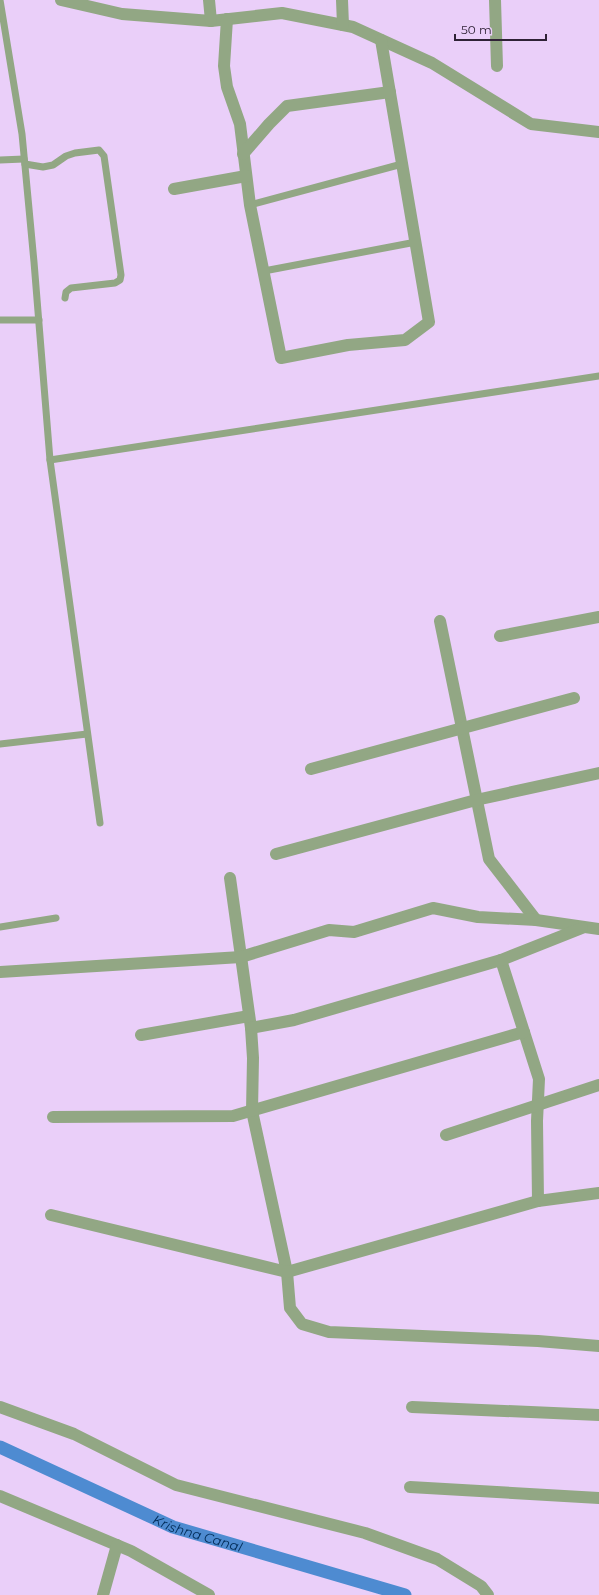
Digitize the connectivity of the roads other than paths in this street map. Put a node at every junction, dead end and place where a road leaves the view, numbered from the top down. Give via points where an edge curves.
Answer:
1 (0, 0) edge
2 (61, 0) edge
3 (209, 0) edge
4 (342, 0) edge
5 (495, 0) edge
6 (227, 19) junction
7 (211, 21) junction
8 (342, 25) junction
9 (381, 40) junction
10 (497, 66) dead end
11 (390, 92) junction
12 (599, 132) edge
13 (243, 154) junction
14 (0, 160) edge
15 (24, 162) junction
16 (402, 164) junction
17 (246, 176) junction
18 (174, 189) dead end
19 (250, 205) junction
20 (416, 242) junction
21 (264, 271) junction
22 (65, 298) dead end
23 (0, 320) edge
24 (39, 320) junction
25 (599, 376) edge
26 (50, 460) junction
27 (599, 617) edge
28 (440, 621) dead end
29 (500, 636) dead end
30 (574, 698) dead end
31 (462, 727) junction
32 (87, 734) junction
33 (0, 744) edge
34 (311, 770) dead end
35 (599, 773) edge
36 (476, 800) junction
37 (100, 824) dead end
38 (276, 854) dead end
39 (230, 878) dead end
40 (56, 918) dead end
41 (536, 920) junction
42 (0, 927) edge
43 (584, 927) junction
44 (599, 929) edge
45 (241, 957) junction
46 (501, 960) junction
47 (0, 972) edge
48 (249, 1016) junction
49 (251, 1028) junction
50 (524, 1032) junction
51 (141, 1035) dead end
52 (599, 1085) edge
53 (538, 1106) junction
54 (252, 1111) junction
55 (53, 1117) dead end
56 (446, 1135) dead end
57 (599, 1193) edge
58 (538, 1201) junction
59 (51, 1215) dead end
60 (287, 1272) junction
61 (599, 1346) edge
62 (0, 1407) edge
63 (412, 1408) dead end
64 (599, 1415) edge
65 (410, 1487) dead end
66 (0, 1496) edge
67 (599, 1498) edge
68 (117, 1545) junction
69 (103, 1595) edge
70 (209, 1595) edge
71 (488, 1595) edge

1 - 15 lane via 22,134
2 - 7 street via 122,14
3 - 7 street
4 - 8 street
5 - 10 street
6 - 7 street
6 - 8 street via 282,13
6 - 13 street via 224,66 227,87 240,124
8 - 9 street via 353,27
9 - 11 street
9 - 12 street via 432,62 531,124
11 - 13 street via 287,106
11 - 16 street
13 - 17 street
14 - 15 lane
15 - 22 lane via 43,166 53,165 70,154 93,150 99,150 104,156 120,280 115,283 71,288 66,292
15 - 24 lane
16 - 19 lane
16 - 20 street
17 - 18 street
17 - 19 street
19 - 21 street
20 - 21 lane
20 - 21 street via 429,322 406,340 348,344 282,358
23 - 24 lane
24 - 26 lane
25 - 26 lane
26 - 32 lane
27 - 29 street
28 - 31 street
30 - 31 street
31 - 34 street
31 - 36 street
32 - 33 lane
32 - 37 lane
35 - 36 street
36 - 38 street
36 - 41 street via 489,859
39 - 45 street
40 - 42 lane
41 - 43 street
41 - 45 street via 478,917 433,908 354,932 329,930
43 - 44 street
43 - 46 street
45 - 47 street
45 - 48 street
46 - 49 street via 294,1020
46 - 50 street
48 - 49 street
48 - 51 street
49 - 54 street
50 - 53 street via 539,1080
50 - 54 street
52 - 53 street
53 - 56 street
53 - 58 street
54 - 55 street via 233,1116
54 - 60 street
57 - 58 street
58 - 60 street
59 - 60 street
60 - 61 street via 290,1308 302,1324 329,1332
62 - 71 street via 74,1434 176,1486 365,1533 437,1559 481,1586
63 - 64 street
65 - 67 street
66 - 68 street
68 - 69 street
68 - 70 street

